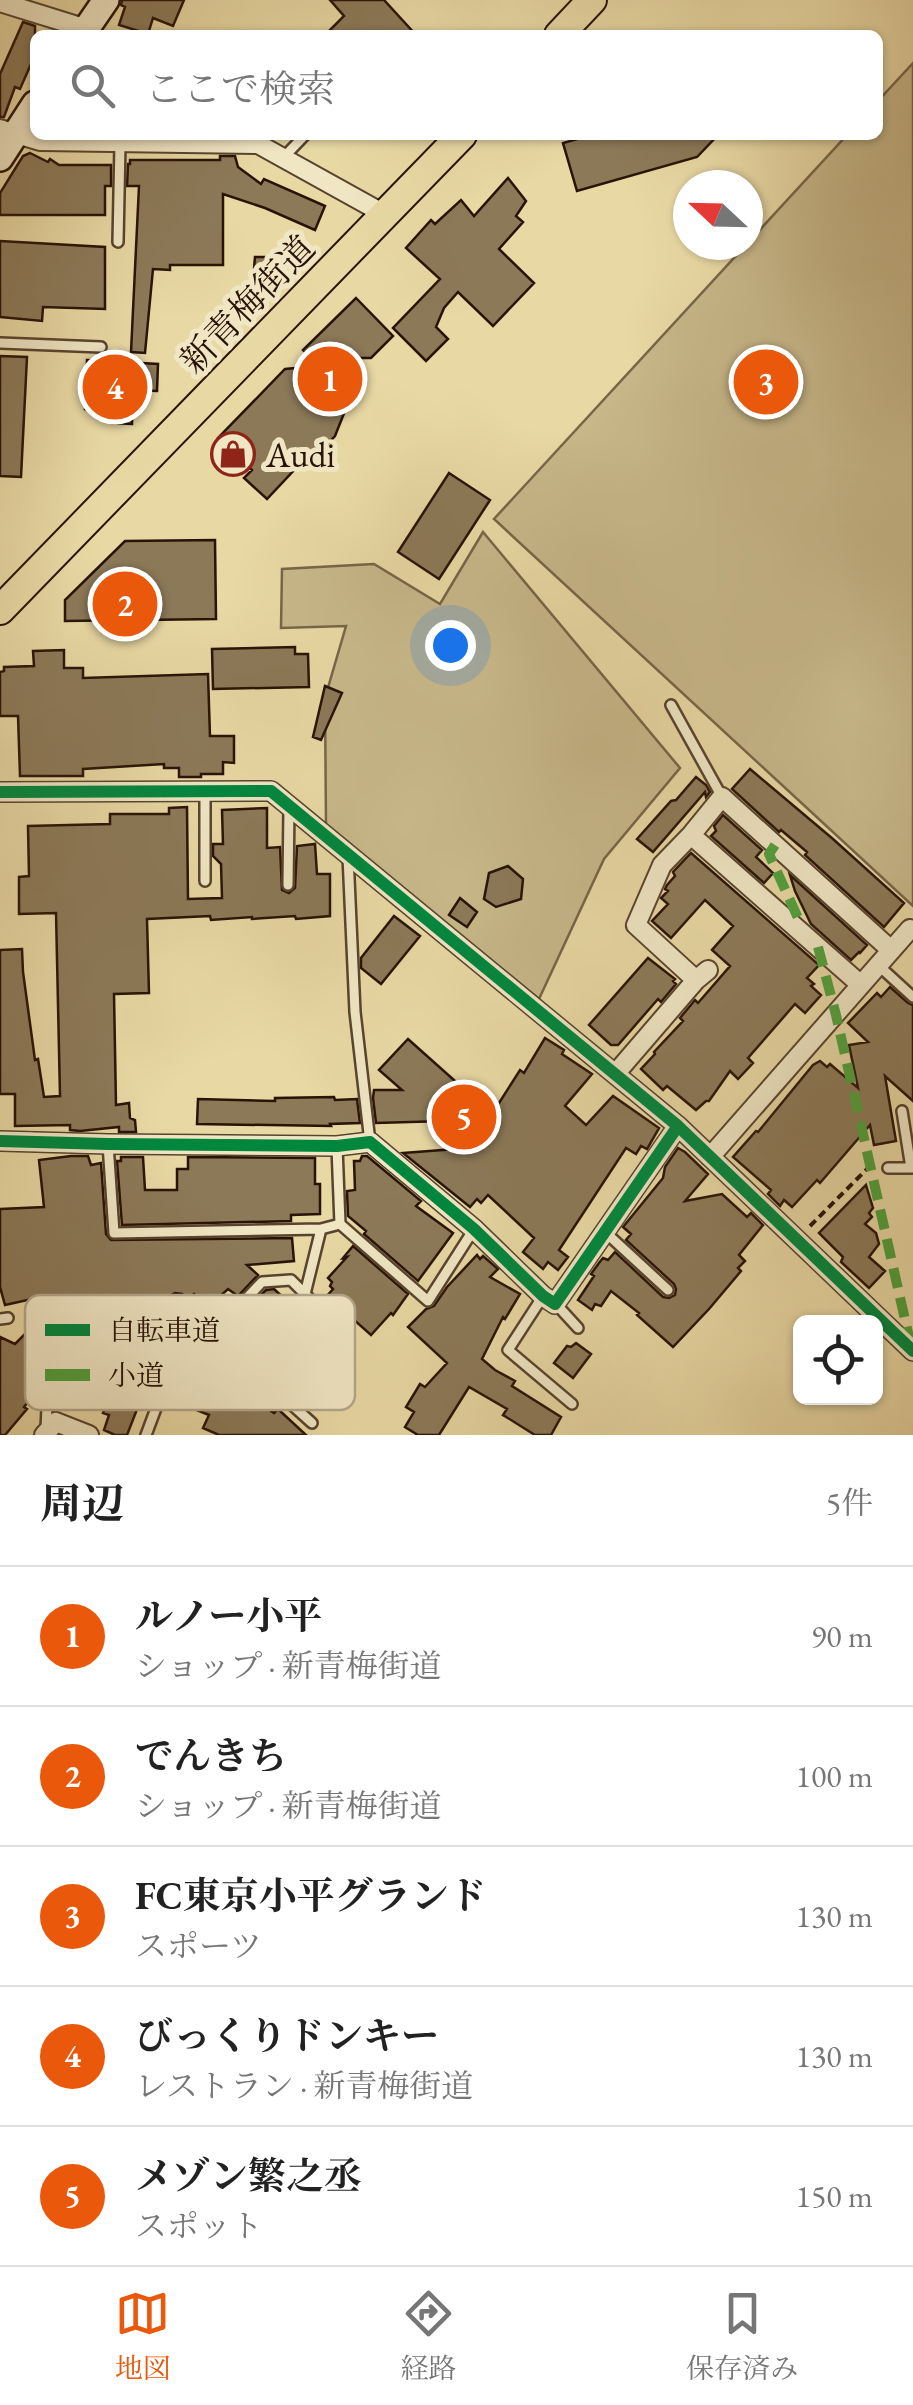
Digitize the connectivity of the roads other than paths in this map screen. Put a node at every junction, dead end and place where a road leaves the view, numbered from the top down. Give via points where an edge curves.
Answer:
1 (106, 0) edge
2 (592, 0) edge
3 (0, 2) edge
4 (78, 30) edge
5 (85, 30) edge
6 (563, 30) edge
7 (30, 109) edge
8 (7, 131) edge
9 (37, 140) edge
10 (300, 140) edge
11 (457, 140) edge
12 (120, 144) junction
13 (0, 158) edge
14 (283, 158) junction
15 (386, 215) junction
16 (118, 242) dead end
17 (0, 343) edge
18 (102, 347) dead end
19 (0, 610) edge
20 (672, 705) dead end
21 (205, 791) junction
22 (0, 792) edge
23 (722, 797) junction
24 (289, 806) junction
25 (690, 836) junction
26 (348, 856) junction
27 (204, 881) dead end
28 (288, 885) dead end
29 (910, 929) dead end
30 (891, 950) junction
31 (878, 965) junction
32 (861, 984) junction
33 (913, 998) edge
34 (616, 1073) junction
35 (902, 1111) dead end
36 (678, 1126) junction
37 (0, 1141) edge
38 (370, 1142) junction
39 (108, 1144) junction
40 (337, 1146) junction
41 (710, 1157) junction
42 (888, 1168) dead end
43 (912, 1168) edge
44 (340, 1224) junction
45 (474, 1228) junction
46 (321, 1229) junction
47 (604, 1231) junction
48 (668, 1290) dead end
49 (305, 1294) joint
50 (250, 1295) edge
51 (549, 1300) junction
52 (578, 1328) dead end
53 (913, 1352) edge
54 (572, 1404) dead end
55 (155, 1410) edge
56 (298, 1410) edge
57 (312, 1423) dead end
58 (45, 1434) edge
59 (89, 1435) edge
60 (146, 1435) edge

1 - 5 street
2 - 6 main road
3 - 4 street
7 - 8 street
8 - 13 street
9 - 12 street
10 - 14 lane
11 - 15 main road, 新青梅街道
12 - 14 street via 258,144
12 - 16 lane
14 - 15 street
15 - 19 main road, 新青梅街道
17 - 18 lane
20 - 23 lane
21 - 22 street
21 - 24 street via 272,791
21 - 27 lane
23 - 25 street
23 - 30 street
24 - 26 street
24 - 28 lane
25 - 32 street
25 - 34 street via 662,866 636,925 702,975
26 - 34 street
26 - 38 lane
29 - 30 street
30 - 31 street
31 - 32 street
31 - 33 lane
32 - 41 street
34 - 36 street
35 - 43 lane
36 - 41 street
36 - 47 street
37 - 39 street
38 - 40 street
38 - 45 street
39 - 40 street
39 - 46 lane via 114,1233
40 - 44 lane
41 - 53 street
42 - 43 lane
44 - 45 lane via 428,1301
44 - 46 lane
45 - 51 street
46 - 49 lane
47 - 48 lane
47 - 51 street
49 - 50 lane via 291,1280 262,1282
51 - 52 lane
51 - 54 lane via 508,1350
55 - 60 lane
56 - 57 lane
58 - 59 street via 56,1422

